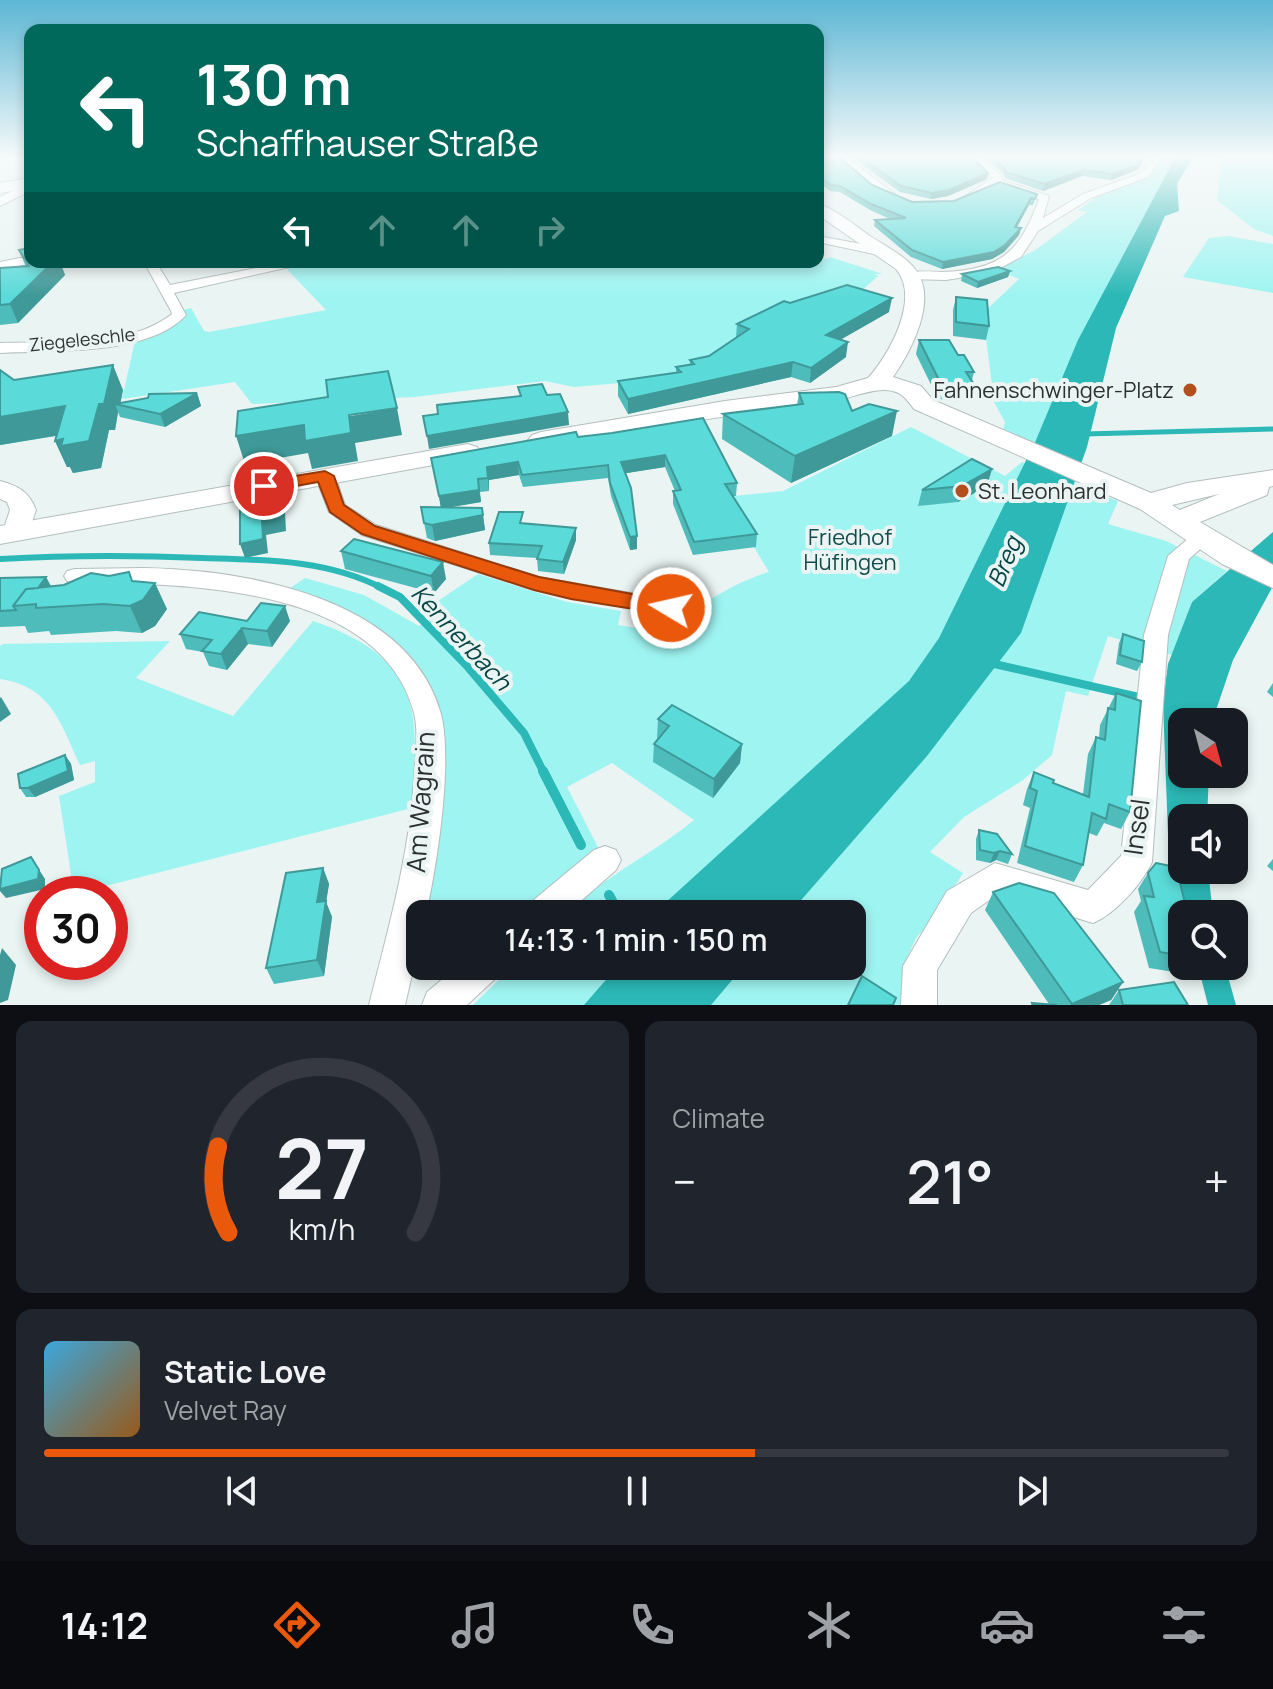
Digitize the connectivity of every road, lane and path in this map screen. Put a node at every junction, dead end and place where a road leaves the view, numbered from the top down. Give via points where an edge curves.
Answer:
1 (906, 203) edge
2 (955, 203) edge
3 (1043, 203) edge
4 (1076, 203) edge
5 (951, 204) edge
6 (910, 205) edge
7 (824, 212) edge
8 (1034, 229) junction
9 (824, 240) edge
10 (883, 252) junction
11 (24, 261) edge
12 (0, 266) edge
13 (154, 268) edge
14 (276, 268) edge
15 (912, 276) junction
16 (167, 290) junction
17 (0, 348) edge
18 (899, 353) junction
19 (867, 397) junction
20 (911, 402) junction
21 (519, 443) edge
22 (488, 448) edge
23 (325, 476) junction
24 (1273, 479) edge
25 (0, 489) edge
26 (1150, 503) junction
27 (9, 533) edge
28 (1210, 541) junction
29 (75, 576) edge
30 (1273, 578) edge
31 (1273, 597) edge
32 (671, 608) dead end
33 (605, 860) dead end
34 (558, 900) edge
35 (468, 980) edge
36 (387, 1005) edge
37 (440, 1005) edge
38 (919, 1005) edge

1 - 6 street
2 - 5 street
3 - 8 street
4 - 8 street
7 - 10 main road
8 - 15 street via 1017,254 987,270
9 - 10 street
10 - 15 main road
11 - 12 street
13 - 16 street, Ziegeleschle
14 - 16 street
15 - 18 main road via 913,301
16 - 17 street, Ziegeleschle via 179,315 157,331
18 - 19 main road
18 - 20 main road
19 - 20 main road
19 - 21 main road via 737,408
20 - 26 main road via 996,444 1027,451
22 - 23 main road
23 - 27 main road
23 - 32 street via 336,508 369,530 534,583
24 - 26 main road via 1187,491
24 - 28 main road
25 - 27 street via 18,498 23,510
26 - 28 main road
28 - 30 main road
28 - 31 main road
28 - 38 street, Insel via 1179,556 1156,635 1136,862 1093,907 995,878 959,902 920,966
29 - 36 street, Am Wagrain via 212,580 287,596 344,619 384,644 412,674 427,713 428,773 422,851
33 - 34 street
35 - 37 street

